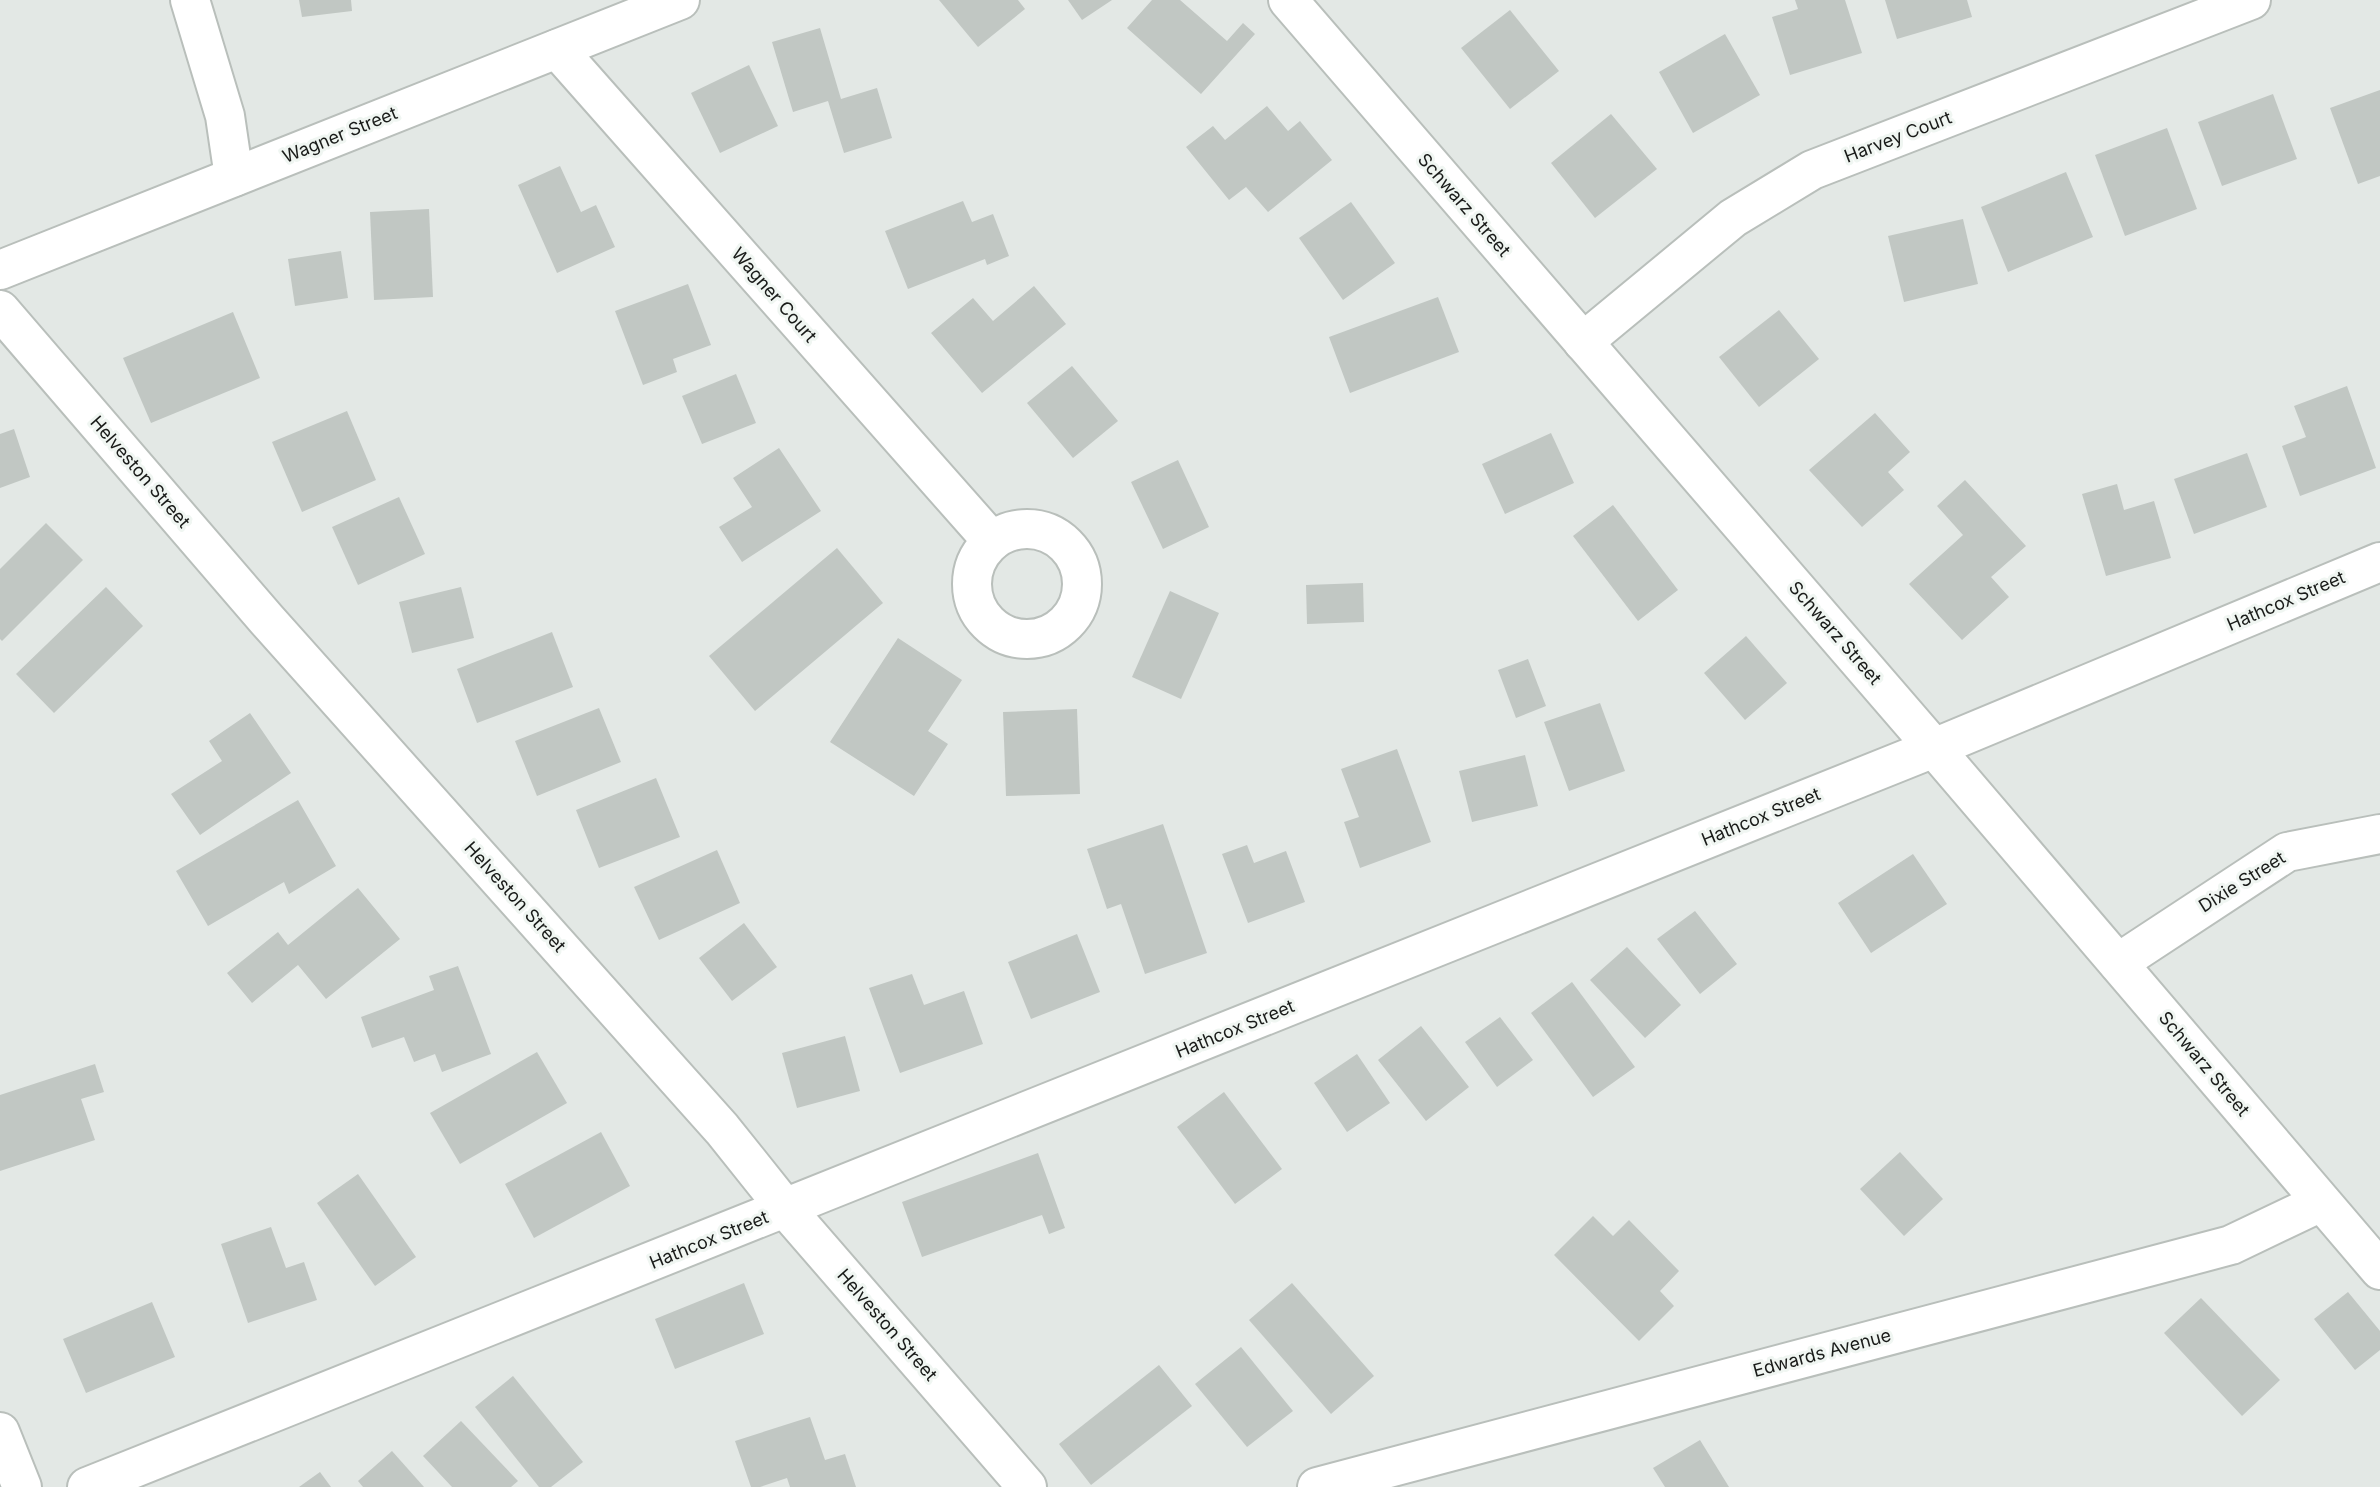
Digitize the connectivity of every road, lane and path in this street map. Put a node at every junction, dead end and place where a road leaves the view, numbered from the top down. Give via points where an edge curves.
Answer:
1 (190, 0) edge
2 (680, 0) edge
3 (1287, 0) edge
4 (2251, 0) edge
5 (557, 49) junction
6 (234, 177) junction
7 (0, 270) edge
8 (0, 310) edge
9 (1583, 342) junction
10 (992, 541) dead end
11 (2380, 562) edge
12 (1934, 748) junction
13 (2380, 834) edge
14 (2118, 963) junction
15 (2321, 1202) junction
16 (786, 1209) junction
17 (2380, 1270) edge
18 (0, 1432) edge
19 (22, 1487) edge
20 (87, 1487) edge
21 (1027, 1487) edge
22 (1317, 1487) edge

1 - 6 street via 225,116
2 - 5 street, Wagner Street
3 - 9 street, Schwarz Street
4 - 9 street, Harvey Court via 1812,170 1733,218
5 - 6 street, Wagner Street
5 - 10 street, Wagner Court
6 - 7 street, Wagner Street
8 - 16 street, Helveston Street via 267,620 722,1129
9 - 12 street, Schwarz Street
11 - 12 street, Hathcox Street
12 - 14 street, Schwarz Street
12 - 16 street, Hathcox Street
13 - 14 street, Dixie Street via 2287,852
14 - 15 street, Schwarz Street
15 - 17 street, Schwarz Street
15 - 22 street, Edwards Avenue via 2231,1245
16 - 20 street, Hathcox Street
16 - 21 street, Helveston Street
18 - 19 street

